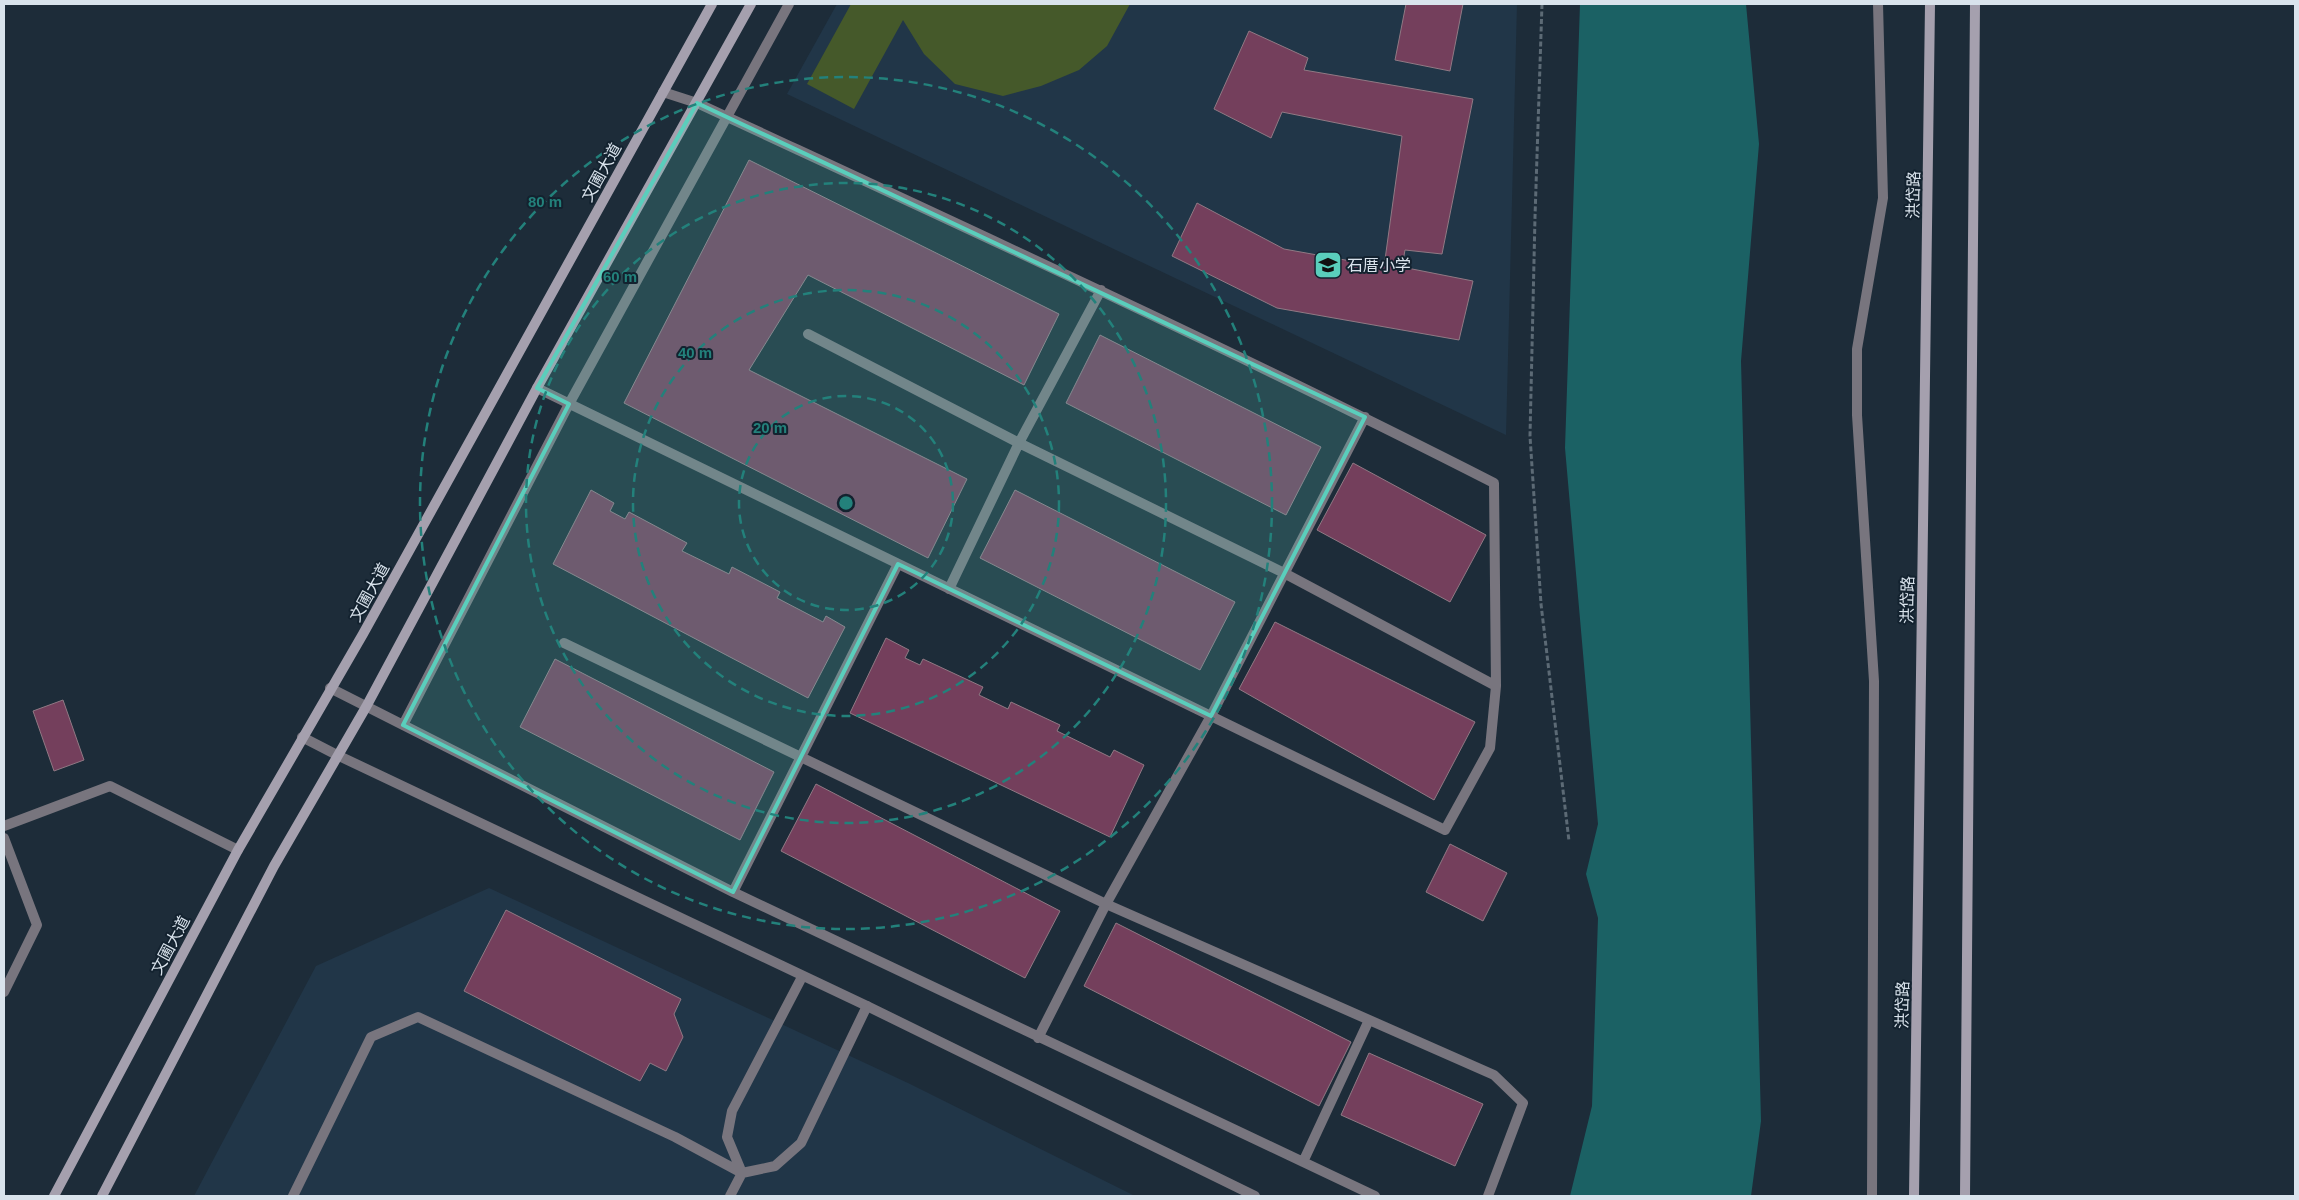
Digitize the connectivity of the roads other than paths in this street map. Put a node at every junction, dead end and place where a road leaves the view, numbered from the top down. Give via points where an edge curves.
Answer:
1 (712, 4) edge
2 (751, 4) edge
3 (789, 4) edge
4 (1878, 4) edge
5 (1930, 4) edge
6 (1975, 4) edge
7 (663, 92) junction
8 (697, 103) junction
9 (728, 117) junction
10 (1101, 290) junction
11 (808, 334) dead end
12 (537, 388) junction
13 (569, 404) junction
14 (1365, 417) junction
15 (1019, 443) junction
16 (898, 564) junction
17 (1284, 573) junction
18 (949, 589) junction
19 (564, 644) dead end
20 (1496, 686) junction
21 (330, 688) junction
22 (366, 707) junction
23 (1211, 716) junction
24 (403, 725) junction
25 (302, 737) junction
26 (336, 755) junction
27 (800, 758) junction
28 (4, 826) edge
29 (4, 838) edge
30 (238, 850) junction
31 (733, 892) junction
32 (1106, 904) junction
33 (802, 977) junction
34 (4, 992) edge
35 (867, 1006) junction
36 (1369, 1020) junction
37 (1038, 1038) junction
38 (1303, 1162) junction
39 (742, 1173) junction
40 (54, 1196) edge
41 (102, 1196) edge
42 (293, 1196) edge
43 (730, 1196) edge
44 (1255, 1196) edge
45 (1375, 1196) edge
46 (1488, 1196) edge
47 (1872, 1196) edge
48 (1914, 1196) edge
49 (1965, 1196) edge

1 - 7 main road, 文圃大道
2 - 8 main road
3 - 9 street
4 - 47 street via 1883,198 1857,349 1857,415 1874,681
5 - 48 main road, 洪岱路
6 - 49 main road
7 - 8 street
7 - 21 main road, 文圃大道
8 - 9 street
8 - 12 main road
9 - 10 street
9 - 13 street
10 - 14 street
10 - 15 street
11 - 15 street
12 - 13 street
12 - 22 main road
13 - 16 street
13 - 24 street
14 - 17 street
14 - 20 street via 1494,483
15 - 17 street
15 - 18 street
16 - 18 street
16 - 27 street
17 - 20 street
17 - 23 street
18 - 23 street
19 - 27 street
20 - 23 street via 1490,748 1445,830
21 - 22 street
21 - 25 main road, 文圃大道
22 - 24 street
22 - 26 main road
23 - 32 street
24 - 31 street
25 - 26 street
25 - 30 main road, 文圃大道
26 - 33 street
26 - 41 main road via 274,866
27 - 31 street
27 - 32 street
28 - 30 street via 110,786
29 - 34 street via 37,924
30 - 40 main road, 文圃大道
31 - 37 street
32 - 36 street
32 - 37 street
33 - 35 street
33 - 39 street via 732,1111 727,1137
35 - 39 street via 801,1143 775,1166
35 - 44 street
36 - 38 street
36 - 46 street via 1494,1075 1523,1104
37 - 38 street
38 - 45 street
39 - 42 street via 675,1137 418,1017 371,1037
39 - 43 street

